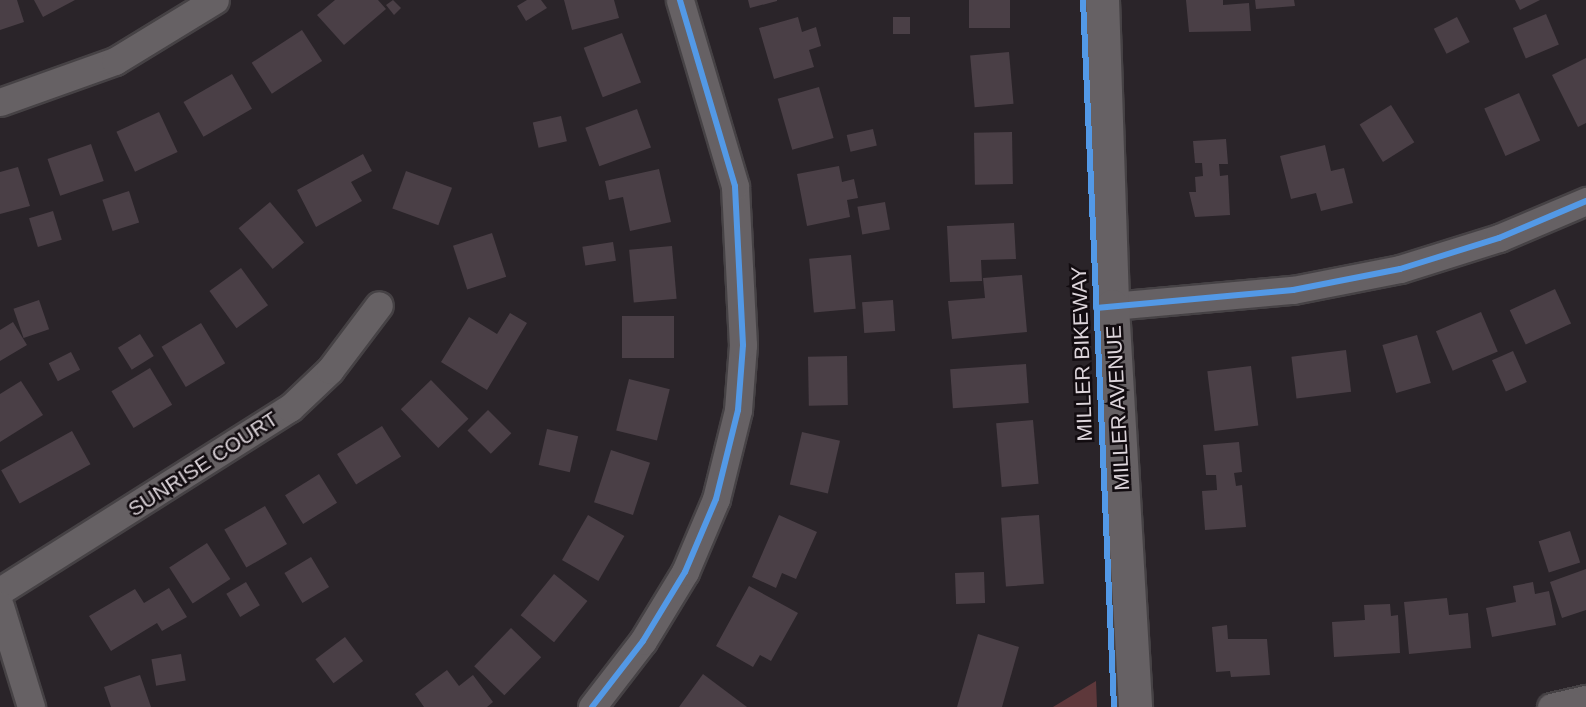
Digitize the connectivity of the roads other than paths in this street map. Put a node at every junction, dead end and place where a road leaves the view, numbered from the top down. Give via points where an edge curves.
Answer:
1 (214, 0) edge
2 (680, 0) edge
3 (1102, 0) edge
4 (0, 102) edge
5 (1586, 201) edge
6 (379, 305) dead end
7 (1112, 306) junction
8 (0, 591) edge
9 (0, 606) edge
10 (1586, 699) edge
11 (31, 707) edge
12 (592, 707) edge
13 (1135, 707) edge
14 (1551, 707) edge

1 - 4 street via 115,61
2 - 12 street via 735,186 743,345 738,410 716,499 685,572 643,641
3 - 7 main road, MILLER AVENUE
5 - 7 street via 1499,238 1400,269 1293,290
6 - 8 street, SUNRISE COURT via 330,370 290,408
7 - 13 main road, MILLER AVENUE
9 - 11 street
10 - 14 street

